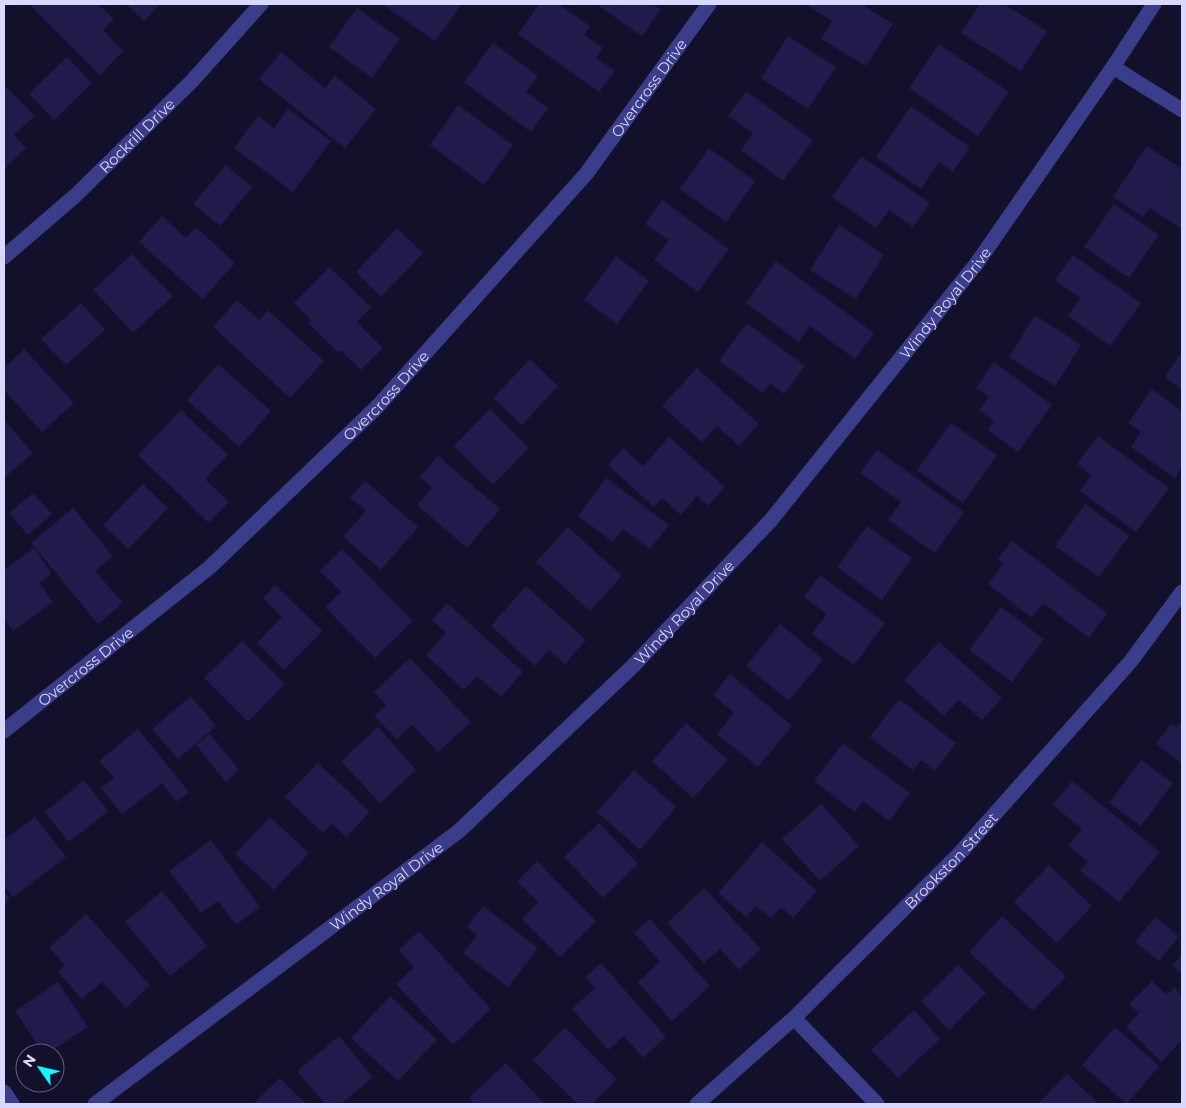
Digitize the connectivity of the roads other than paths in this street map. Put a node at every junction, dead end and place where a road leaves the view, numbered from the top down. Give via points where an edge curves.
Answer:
1 (261, 4) edge
2 (709, 4) edge
3 (1154, 4) edge
4 (1113, 67) junction
5 (1182, 110) edge
6 (4, 257) edge
7 (1182, 592) edge
8 (4, 730) edge
9 (794, 1018) junction
10 (4, 1092) edge
11 (12, 1104) edge
12 (94, 1104) edge
13 (697, 1104) edge
14 (877, 1104) edge

1 - 6 street, Rockrill Drive via 192,81 76,195
2 - 8 street, Overcross Drive via 586,174 377,407 210,567
3 - 4 street, Windy Royal Drive
4 - 5 street
4 - 12 street, Windy Royal Drive via 977,263 946,302 771,520 634,666 459,831
7 - 9 street, Brookston Street via 1131,661 960,853
9 - 13 street, Brookston Street
9 - 14 street
10 - 11 street

